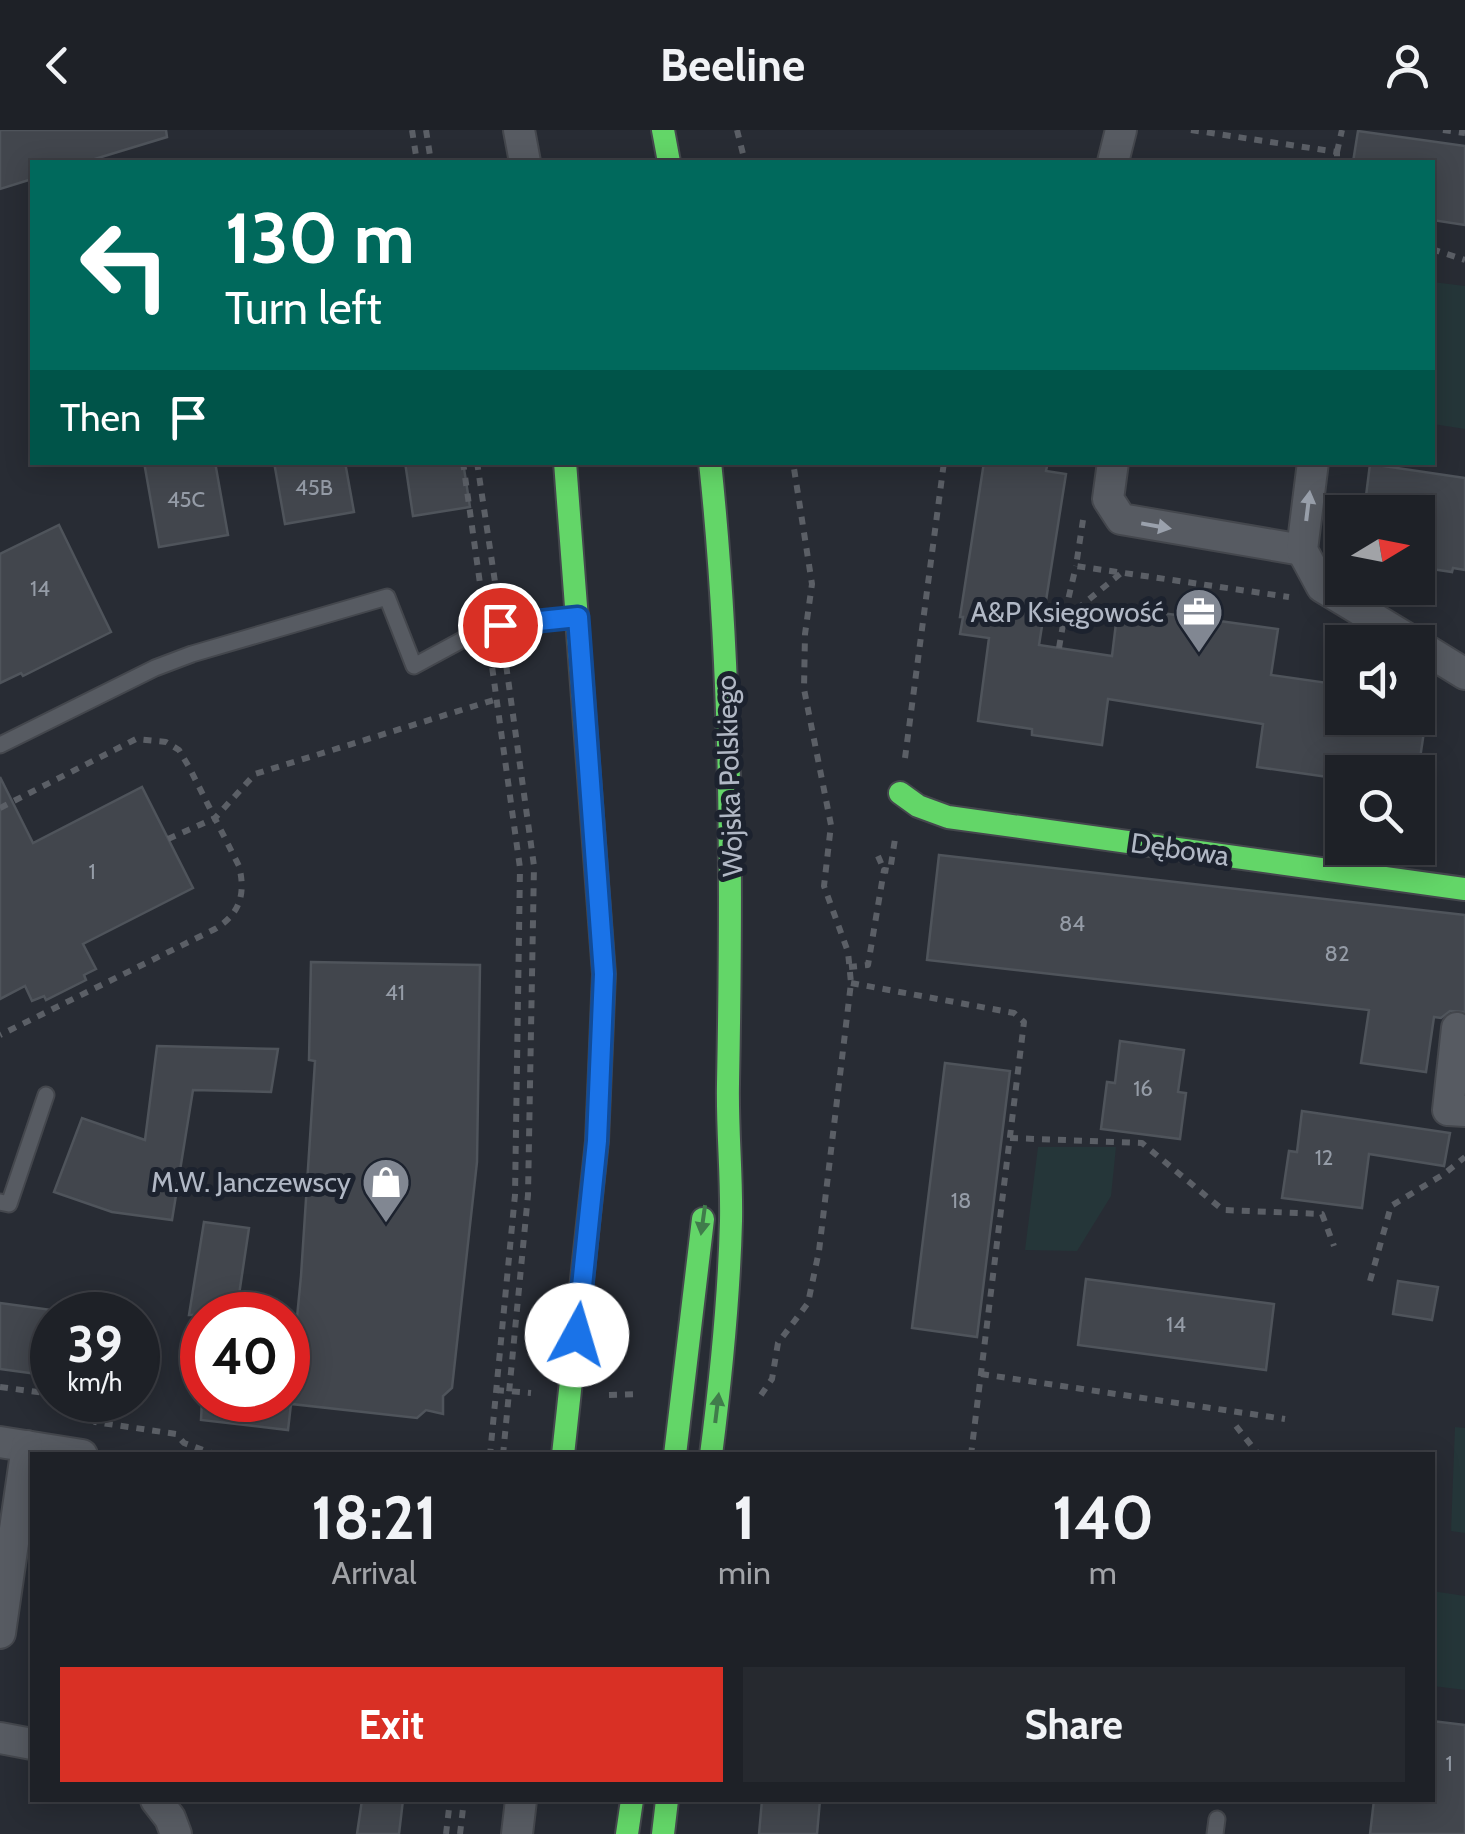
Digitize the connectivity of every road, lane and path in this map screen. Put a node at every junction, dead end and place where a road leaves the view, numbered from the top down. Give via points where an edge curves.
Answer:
1 (412, 130) edge
2 (426, 130) edge
3 (518, 130) edge
4 (663, 130) edge
5 (737, 130) edge
6 (1121, 130) edge
7 (1190, 130) edge
8 (1342, 130) edge
9 (1443, 130) edge
10 (1224, 132) edge
11 (1465, 133) edge
12 (1337, 152) junction
13 (417, 160) edge
14 (431, 160) edge
15 (525, 160) edge
16 (669, 160) edge
17 (744, 160) edge
18 (1113, 160) edge
19 (1336, 160) edge
20 (1435, 250) edge
21 (1465, 260) edge
22 (463, 465) edge
23 (477, 465) edge
24 (565, 465) edge
25 (710, 465) edge
26 (793, 465) edge
27 (944, 465) edge
28 (1114, 465) edge
29 (1313, 465) edge
30 (1083, 514) dead end
31 (1302, 550) junction
32 (1076, 566) junction
33 (1121, 573) junction
34 (1295, 598) dead end
35 (498, 606) dead end
36 (1065, 614) junction
37 (578, 617) junction
38 (1383, 625) edge
39 (486, 627) junction
40 (502, 642) dead end
41 (1059, 648) dead end
42 (1435, 656) edge
43 (1465, 674) edge
44 (497, 699) junction
45 (0, 745) edge
46 (893, 790) junction
47 (0, 808) edge
48 (215, 818) junction
49 (168, 838) dead end
50 (878, 856) dead end
51 (884, 870) junction
52 (1465, 889) edge
53 (850, 967) junction
54 (851, 983) junction
55 (1457, 1028) dead end
56 (0, 1036) edge
57 (728, 1090) junction
58 (46, 1095) dead end
59 (1465, 1111) edge
60 (1010, 1138) junction
61 (1465, 1157) edge
62 (0, 1202) edge
63 (1334, 1246) dead end
64 (1370, 1281) dead end
65 (775, 1363) dead end
66 (981, 1374) junction
67 (0, 1387) edge
68 (496, 1390) junction
69 (30, 1391) edge
70 (509, 1391) junction
71 (682, 1394) junction
72 (570, 1395) junction
73 (1284, 1419) dead end
74 (95, 1422) edge
75 (1236, 1426) dead end
76 (14, 1444) edge
77 (63, 1452) edge
78 (208, 1452) edge
79 (490, 1452) edge
80 (503, 1452) edge
81 (564, 1452) edge
82 (675, 1452) edge
83 (711, 1452) edge
84 (971, 1452) edge
85 (1258, 1452) edge
86 (0, 1633) edge
87 (0, 1738) edge
88 (30, 1744) edge
89 (158, 1802) edge
90 (450, 1802) edge
91 (464, 1802) edge
92 (521, 1802) edge
93 (632, 1802) edge
94 (667, 1802) edge
95 (176, 1834) edge
96 (446, 1834) edge
97 (460, 1834) edge
98 (516, 1834) edge
99 (627, 1834) edge
100 (663, 1834) edge

1 - 13 path
2 - 14 path
3 - 15 street
4 - 16 street
5 - 17 path
6 - 18 street
7 - 10 path
8 - 12 path
9 - 11 path
10 - 12 path
12 - 19 path
20 - 21 path
22 - 39 path
23 - 35 path
24 - 37 street
25 - 57 street, Wojska Polskiego via 732,760
26 - 53 path via 812,584 804,689 831,825 824,886
27 - 46 path
28 -> 31 street via 1108,499 1121,520
31 -> 29 street
30 - 32 path
31 - 38 street via 1322,588
32 - 33 path
32 - 36 path
33 - 34 path
33 - 36 path
36 - 41 path
37 - 39 lane
37 - 72 street via 604,974 597,1141
39 - 44 path
39 - 45 lane via 414,666 387,598 174,661
40 - 70 path via 534,866 528,1196
42 - 43 street
44 - 48 path via 255,774
44 - 68 path via 520,868 515,1194
46 - 51 path via 890,871
46 - 52 street, Dębowa via 948,816
47 - 48 path via 150,738 178,750
48 - 49 path
48 - 56 path via 243,880 228,921
50 - 51 path
51 - 53 path via 868,965
53 - 54 path
54 - 60 path via 1014,1013 1024,1022
54 - 65 path via 819,1251 808,1303 778,1344
55 - 59 street via 1448,1110
57 -> 71 street, Wojska Polskiego via 703,1216
83 -> 57 street, Wojska Polskiego via 730,1220
58 - 62 lane via 9,1204
60 - 63 path via 1142,1144 1224,1210 1322,1214
60 - 66 path
61 - 64 path via 1392,1206
66 - 73 path
66 - 84 path
67 - 69 path
68 - 70 path
68 - 79 path
70 - 72 path
70 - 80 path
71 - 72 path
71 - 82 street, Wojska Polskiego
72 - 81 street
74 - 78 path via 176,1434
75 - 85 path
76 - 77 street
76 - 86 street
87 - 88 street
89 - 95 street
90 - 96 path
91 - 97 path
92 - 98 street
93 - 99 street
94 - 100 street

